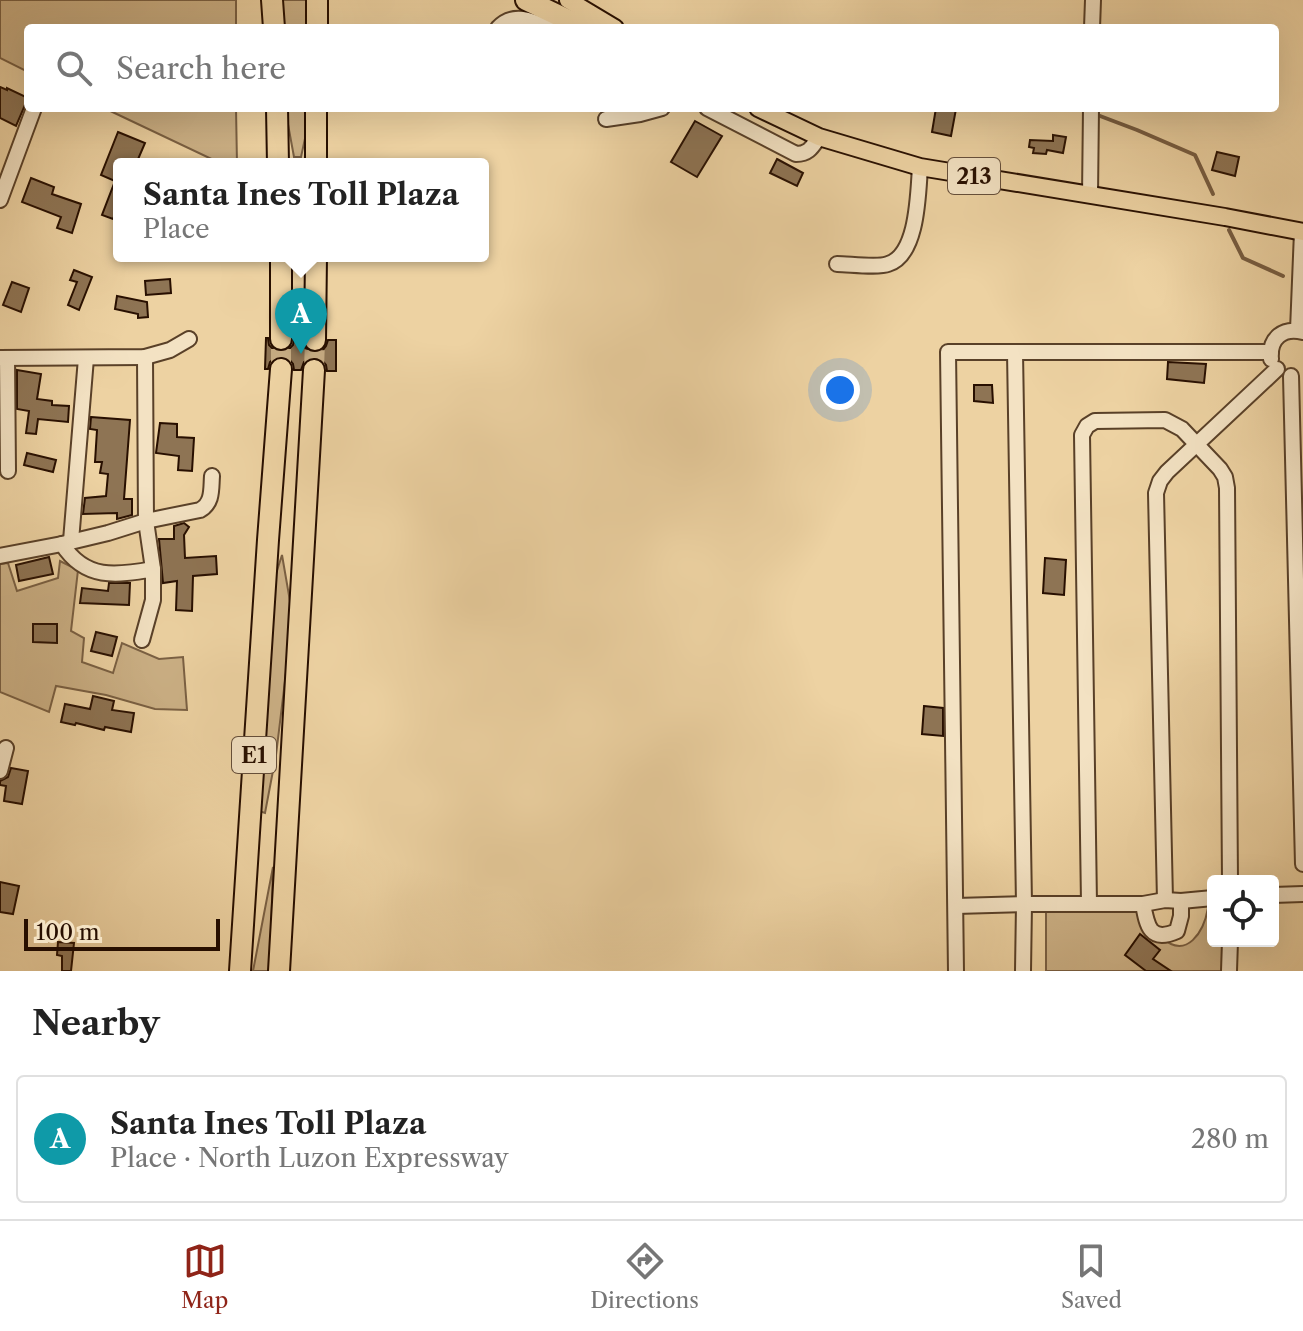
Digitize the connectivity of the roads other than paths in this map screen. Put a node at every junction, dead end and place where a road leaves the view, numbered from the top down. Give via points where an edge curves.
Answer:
1 (275, 0) edge
2 (526, 0) edge
3 (568, 0) edge
4 (1093, 0) edge
5 (275, 24) edge
6 (501, 24) edge
7 (537, 24) edge
8 (577, 24) edge
9 (608, 24) edge
10 (1092, 24) edge
11 (33, 112) edge
12 (277, 112) edge
13 (316, 112) edge
14 (642, 112) edge
15 (715, 112) edge
16 (766, 112) edge
17 (1091, 112) edge
18 (606, 119) dead end
19 (819, 137) junction
20 (278, 158) edge
21 (316, 158) edge
22 (920, 167) junction
23 (1090, 195) junction
24 (0, 200) edge
25 (1302, 240) edge
26 (281, 262) edge
27 (316, 262) edge
28 (837, 264) dead end
29 (1300, 331) edge
30 (189, 339) dead end
31 (281, 339) tunnel mouth
32 (315, 340) tunnel mouth
33 (1015, 352) junction
34 (1271, 352) junction
35 (145, 357) junction
36 (3, 358) edge
37 (86, 358) junction
38 (281, 369) tunnel mouth
39 (314, 370) tunnel mouth
40 (1291, 373) edge
41 (1196, 445) junction
42 (8, 471) dead end
43 (212, 476) dead end
44 (146, 521) junction
45 (66, 543) junction
46 (0, 556) edge
47 (153, 569) junction
48 (142, 640) dead end
49 (6, 748) dead end
50 (0, 771) edge
51 (1303, 864) edge
52 (1230, 875) edge
53 (1303, 894) edge
54 (1279, 895) edge
55 (1207, 899) edge
56 (1165, 900) junction
57 (1181, 901) junction
58 (1089, 903) junction
59 (1024, 904) junction
60 (1143, 904) junction
61 (956, 906) junction
62 (1230, 947) edge
63 (240, 971) edge
64 (279, 971) edge
65 (956, 971) edge
66 (1023, 971) edge
67 (1229, 971) edge

1 - 5 highway
2 - 8 highway
3 - 9 main road
4 - 10 street
6 - 7 street via 517,17
11 - 24 street
12 - 20 highway
13 - 21 highway
14 - 18 street
15 - 19 street via 796,154 811,149
16 - 19 main road, 213
17 - 23 street
19 - 22 main road, 213
22 - 23 main road, 213
22 - 28 street via 905,253 888,264
23 - 25 main road, 213 via 1225,217
25 - 29 street
26 - 31 highway
27 - 32 highway
29 - 34 street via 1282,333
30 - 35 street
33 - 34 street
33 - 59 street
33 - 61 street via 948,352
34 - 40 street via 1273,364
35 - 37 street
35 - 44 street
36 - 37 street
36 - 42 street
37 - 45 street
38 - 63 highway, E1
39 - 64 highway, E1
40 - 41 street
40 - 51 street
41 - 52 street via 1220,469 1227,488
41 - 56 street via 1167,472 1156,493
41 - 58 street via 1165,420 1095,421 1082,435
43 - 44 street via 206,507
44 - 45 street
44 - 47 street
45 - 46 street
45 - 47 street via 75,561 90,570 109,574
47 - 48 street via 153,600
49 - 50 street
53 - 54 street
55 - 57 street
56 - 57 street
56 - 60 street
57 - 60 street via 1177,931 1164,936 1147,924
58 - 59 street
58 - 60 street
59 - 61 street
59 - 66 street
61 - 65 street
62 - 67 street

